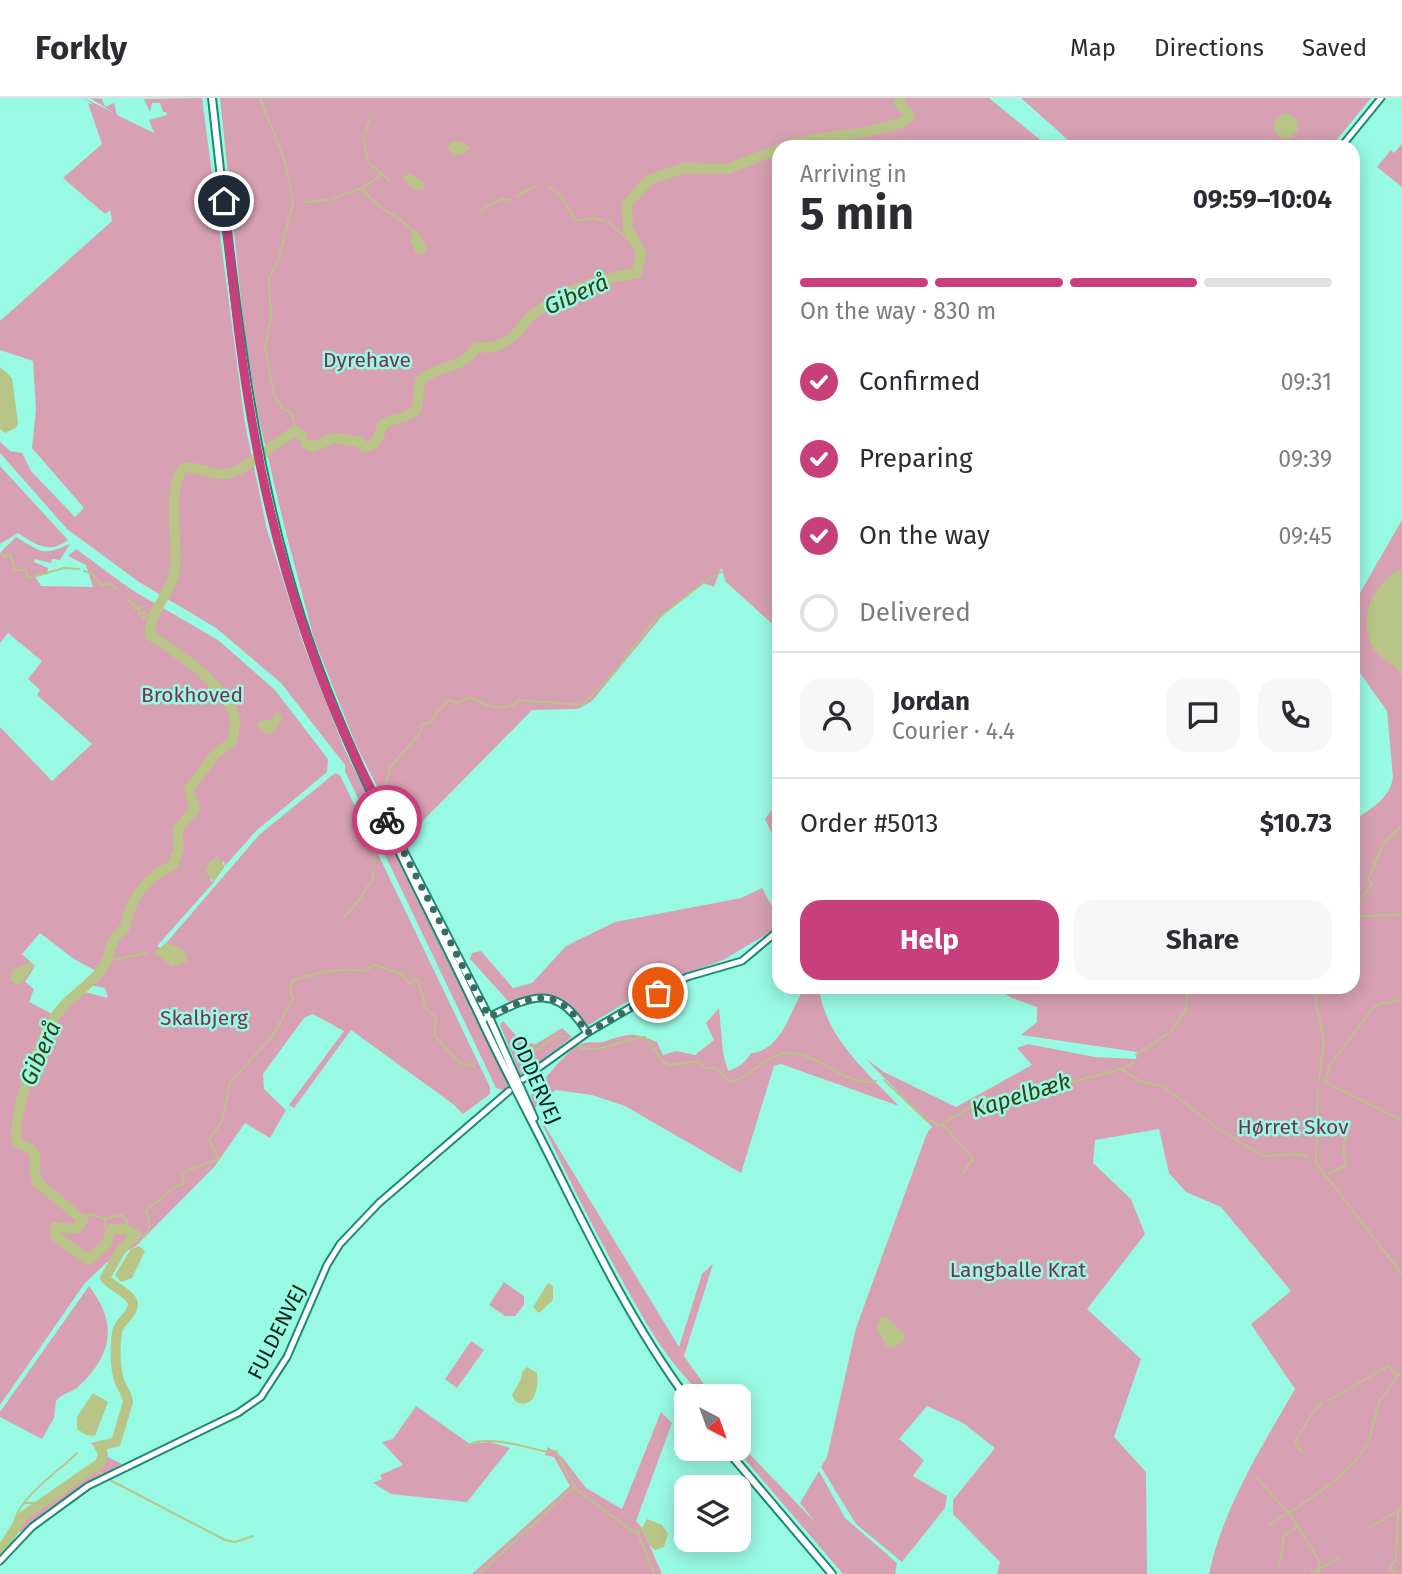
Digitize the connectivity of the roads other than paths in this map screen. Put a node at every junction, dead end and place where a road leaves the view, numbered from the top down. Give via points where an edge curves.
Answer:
1 (212, 98) edge
2 (1381, 98) edge
3 (1347, 140) edge
4 (370, 788) junction
5 (772, 936) edge
6 (489, 1017) junction
7 (481, 1020) junction
8 (587, 1033) junction
9 (523, 1079) dead end
10 (509, 1091) dead end
11 (552, 1162) junction
12 (678, 1384) edge
13 (736, 1461) edge
14 (0, 1561) edge
15 (832, 1574) edge

1 - 4 main road, ODDERVEJ via 241,355 263,479 321,675
2 - 3 street
4 - 6 main road, ODDERVEJ
4 - 7 main road, ODDERVEJ
5 - 8 street via 742,961 687,977
6 - 7 street
6 - 8 street via 524,1000 548,997 568,1007
6 - 11 main road, ODDERVEJ
7 - 11 main road, ODDERVEJ
8 - 9 street
10 - 14 street, FULDENVEJ via 379,1203 340,1244 287,1357 261,1397 238,1413 88,1486 47,1514
11 - 12 main road, ODDERVEJ via 620,1296
13 - 15 main road

